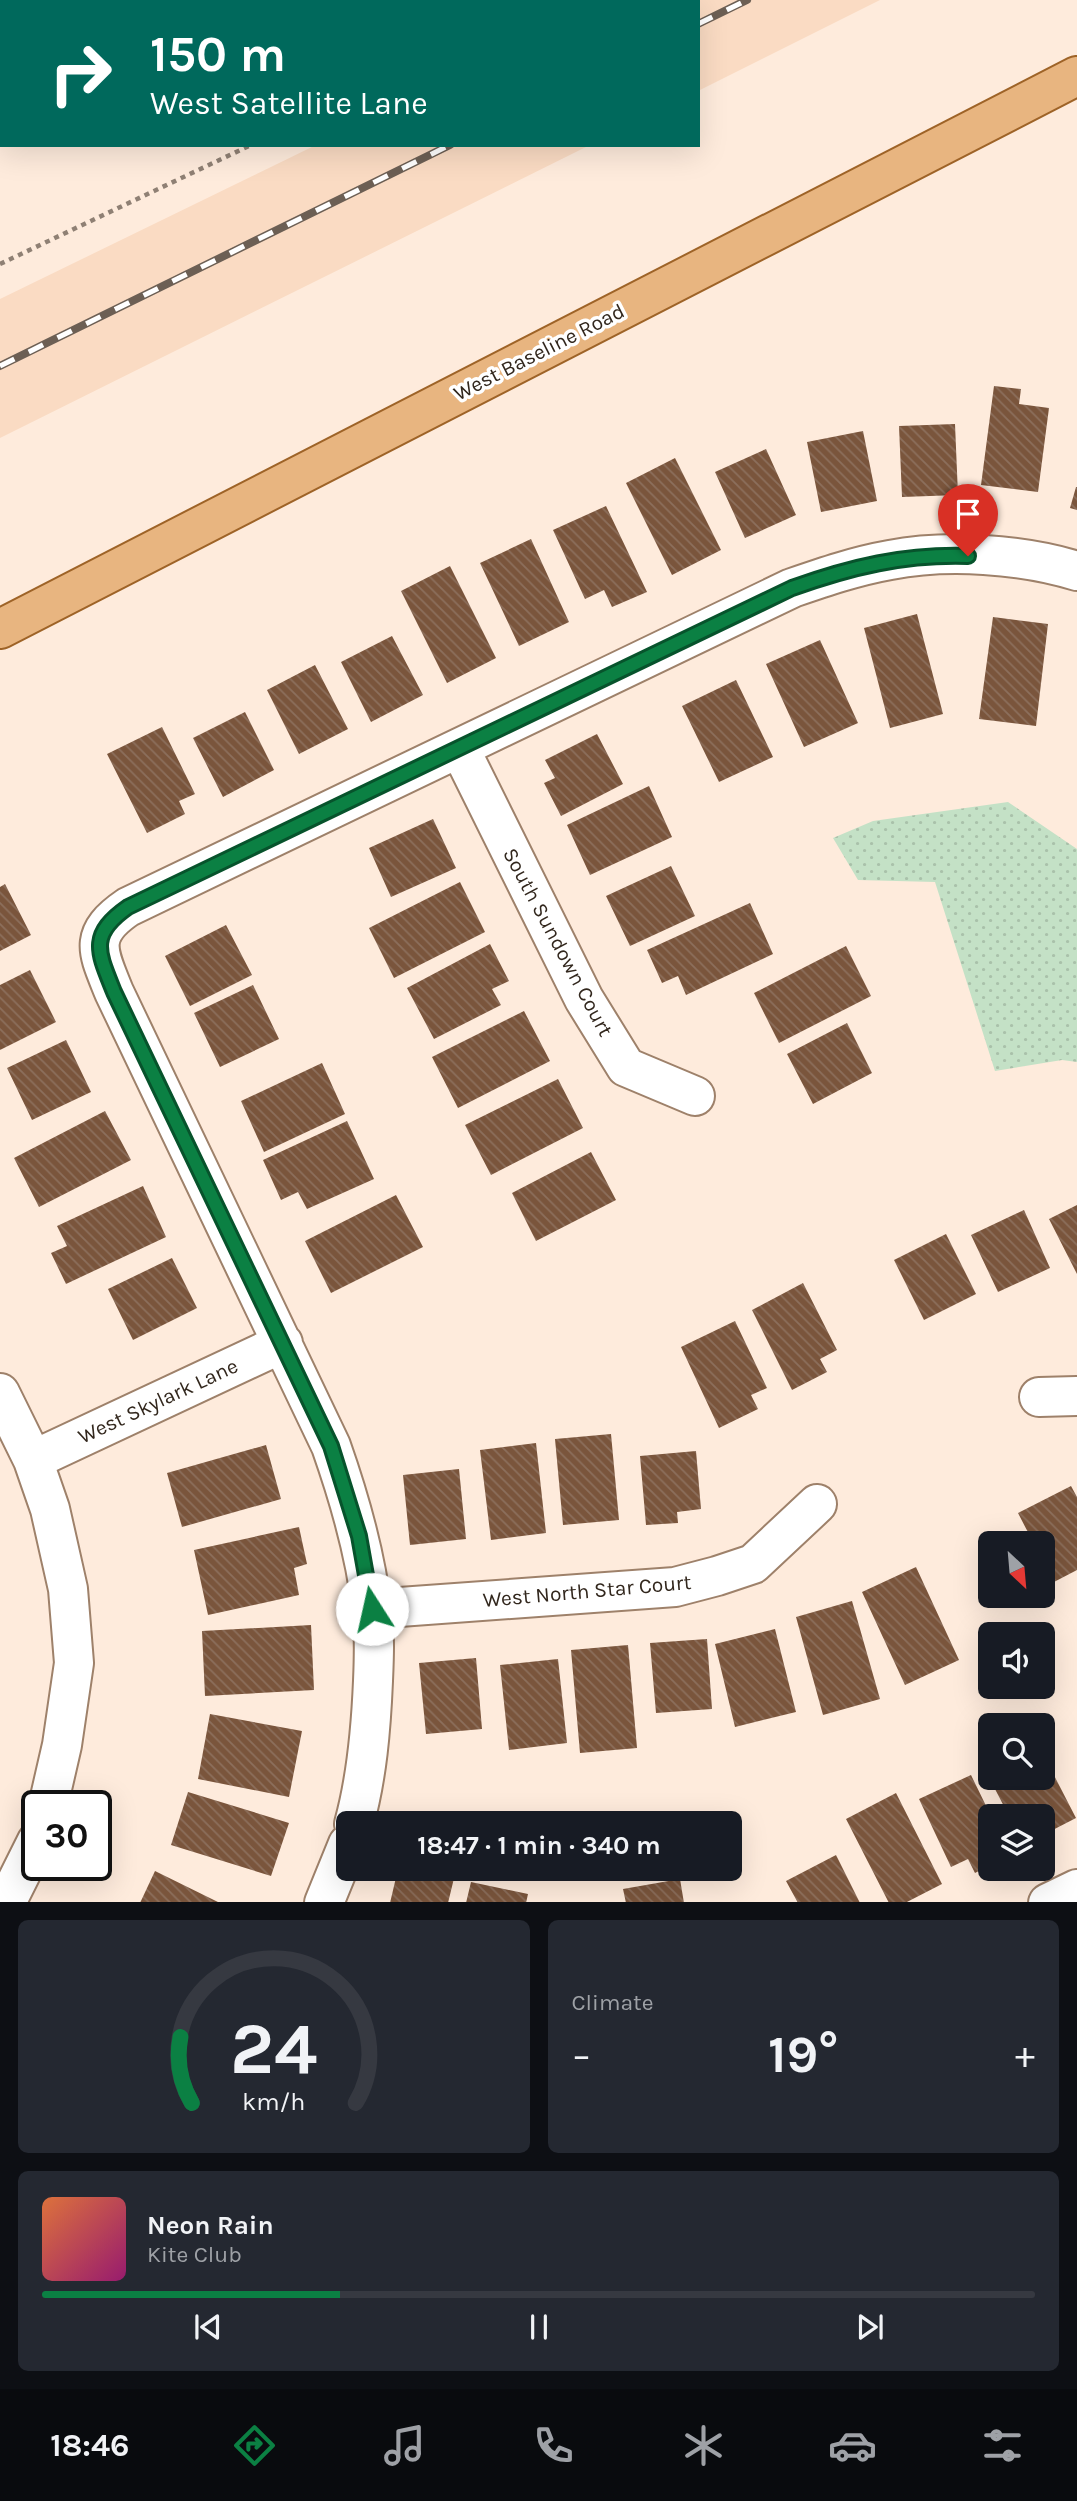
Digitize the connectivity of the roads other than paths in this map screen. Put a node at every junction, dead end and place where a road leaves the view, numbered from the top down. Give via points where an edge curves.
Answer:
1 (1077, 76) edge
2 (1077, 571) edge
3 (0, 629) edge
4 (460, 749) junction
5 (695, 1096) dead end
6 (283, 1343) junction
7 (0, 1393) edge
8 (1077, 1396) edge
9 (1040, 1397) dead end
10 (33, 1460) junction
11 (817, 1504) dead end
12 (372, 1609) junction
13 (52, 1790) edge
14 (356, 1811) edge
15 (21, 1872) edge
16 (336, 1873) edge
17 (1077, 1889) edge
18 (6, 1902) edge
19 (324, 1902) edge
20 (1048, 1902) edge

1 - 3 main road, West Baseline Road
2 - 4 street via 1047,562 942,555 892,559 839,571 792,588
4 - 5 street, South Sundown Court via 584,999 626,1067
4 - 6 street via 128,907 100,934 104,969 114,992
6 - 10 street, West Skylark Lane
6 - 12 street via 331,1446 359,1536
7 - 10 street
8 - 9 street
10 - 13 street via 50,1509 68,1589 74,1663
11 - 12 street, West North Star Court via 753,1564 686,1584
12 - 14 street via 371,1720
15 - 18 street
16 - 19 street
17 - 20 street

